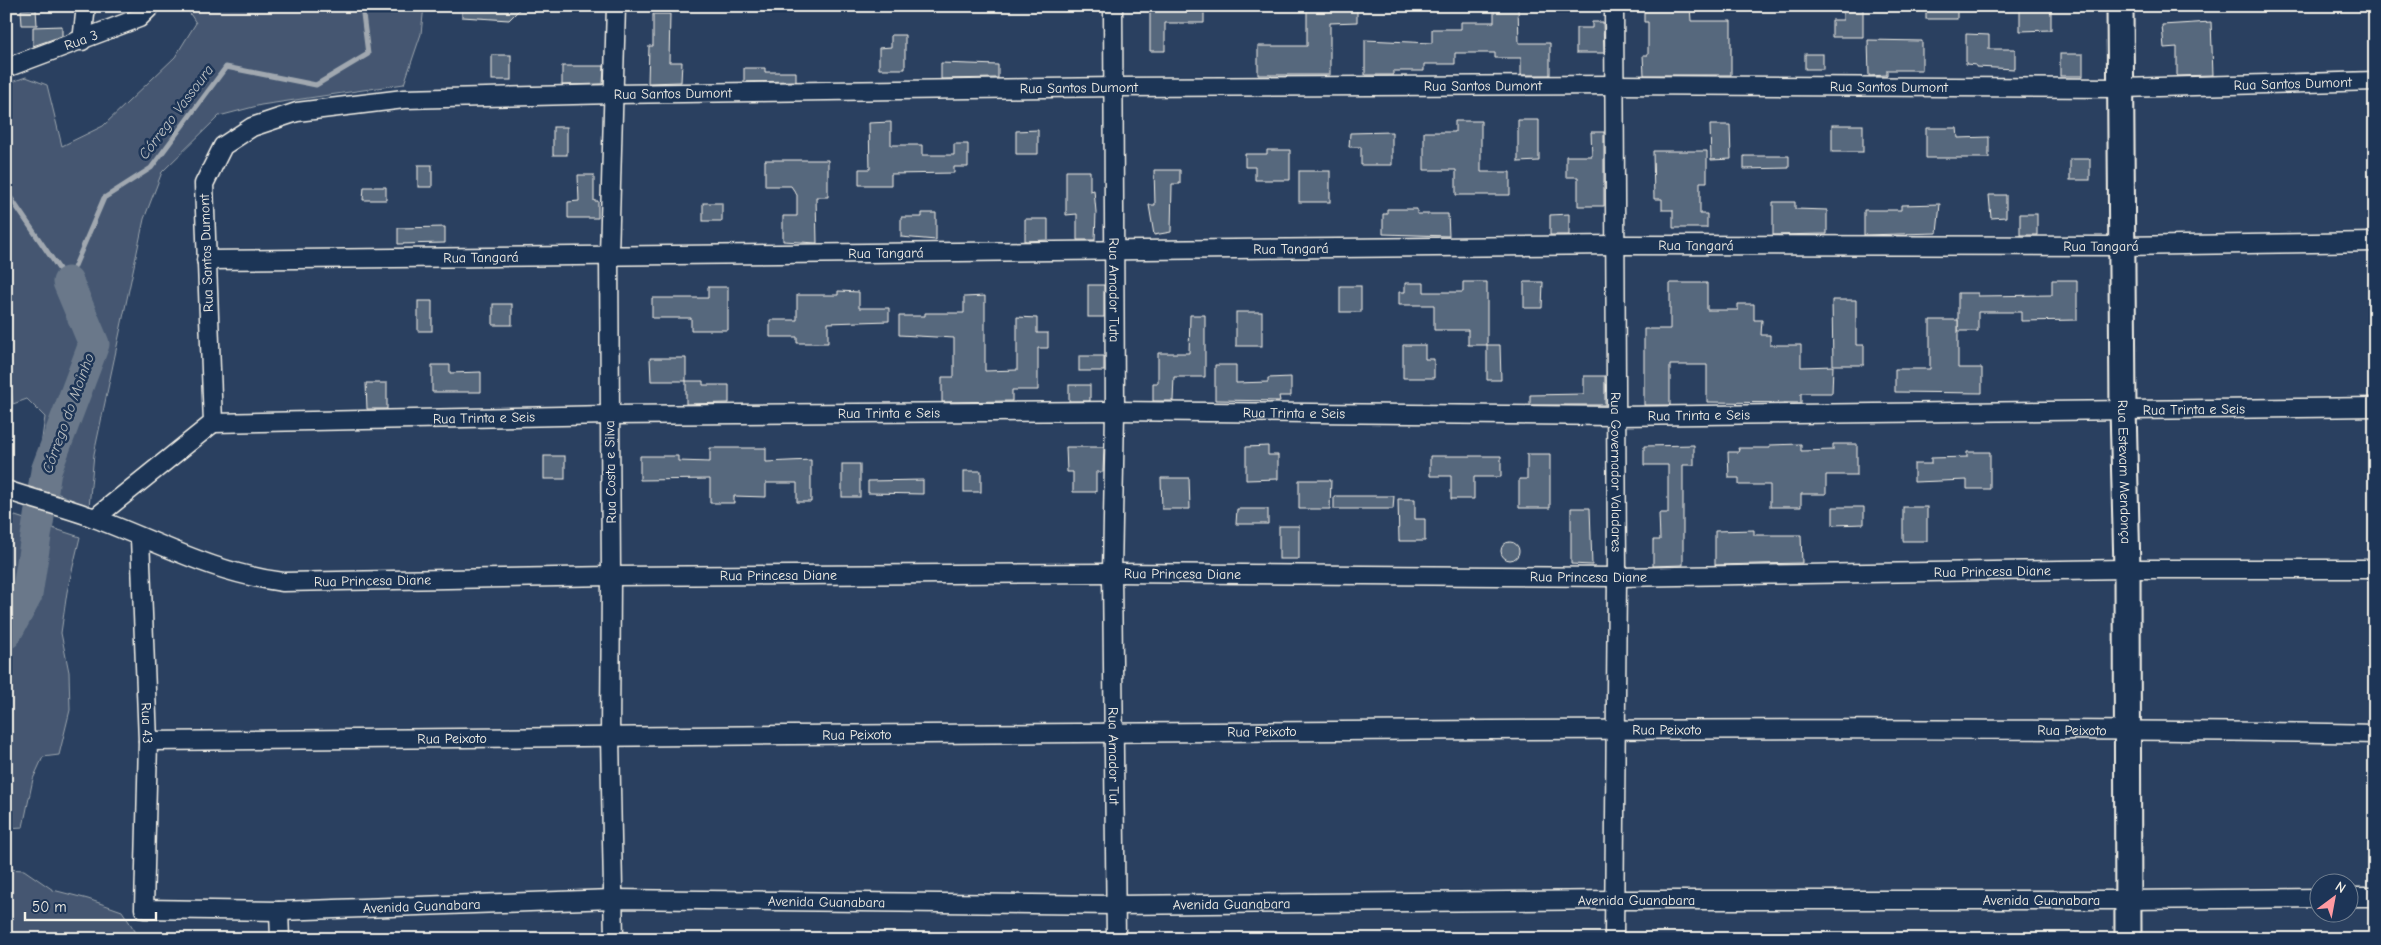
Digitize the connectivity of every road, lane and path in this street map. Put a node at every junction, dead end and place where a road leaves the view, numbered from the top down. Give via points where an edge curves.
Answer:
1 (86, 6) edge
2 (151, 6) edge
3 (616, 6) edge
4 (1113, 6) edge
5 (1614, 6) edge
6 (2120, 6) edge
7 (82, 40) junction
8 (6, 68) edge
9 (2375, 81) edge
10 (1614, 85) junction
11 (1115, 87) junction
12 (2122, 88) junction
13 (614, 94) junction
14 (2375, 242) edge
15 (1615, 245) junction
16 (2122, 246) junction
17 (1113, 252) junction
18 (609, 255) junction
19 (206, 260) junction
20 (2375, 407) edge
21 (2123, 408) junction
22 (1115, 411) junction
23 (610, 415) junction
24 (1616, 416) junction
25 (213, 423) junction
26 (11, 491) edge
27 (95, 518) junction
28 (140, 538) junction
29 (2127, 569) junction
30 (2375, 569) edge
31 (1112, 573) junction
32 (611, 576) junction
33 (1617, 577) junction
34 (2126, 729) junction
35 (1617, 730) junction
36 (1114, 732) junction
37 (2375, 734) edge
38 (610, 737) junction
39 (148, 741) junction
40 (2358, 897) edge
41 (2375, 897) edge
42 (2308, 898) edge
43 (613, 899) junction
44 (1614, 900) junction
45 (2127, 900) junction
46 (1116, 905) junction
47 (144, 909) joint
48 (279, 911) junction
49 (280, 939) edge
50 (614, 939) edge
51 (1116, 939) edge
52 (1614, 939) edge
53 (2128, 939) edge

1 - 7 street
2 - 7 street, Rua 3 via 139,18
3 - 13 street, Rua Costa e Silva
4 - 11 street, Rua Amador Tuta
5 - 10 street, Rua Governador Valadares
6 - 12 street, Rua Estevam Mendonça
7 - 8 street, Rua 3
9 - 12 street, Rua Santos Dumont
10 - 11 street, Rua Santos Dumont
10 - 12 street, Rua Santos Dumont
10 - 15 street, Rua Governador Valadares
11 - 13 street, Rua Santos Dumont
11 - 17 street, Rua Amador Tuta
12 - 16 street, Rua Estevam Mendonça
13 - 18 street, Rua Costa e Silva
13 - 19 street, Rua Santos Dumont via 404,99 297,112 252,127 223,146 204,184
14 - 16 street, Rua Tangará
15 - 16 street, Rua Tangará
15 - 17 street, Rua Tangará
15 - 24 street, Rua Governador Valadares
16 - 21 street, Rua Estevam Mendonça
17 - 18 street, Rua Tangará
17 - 22 street, Rua Amador Tuta
18 - 19 street, Rua Tangará
18 - 23 street, Rua Costa e Silva
19 - 25 street, Rua Santos Dumont
20 - 21 street, Rua Trinta e Seis
21 - 24 street, Rua Trinta e Seis
21 - 29 street, Rua Estevam Mendonça
22 - 23 street, Rua Trinta e Seis
22 - 24 street, Rua Trinta e Seis
22 - 31 street, Rua Amador Tuta
23 - 25 street, Rua Trinta e Seis
23 - 32 street, Rua Costa e Silva
24 - 33 street, Rua Governador Valadares
25 - 27 street
26 - 27 street, Rua Princesa Diane
27 - 28 street, Rua Princesa Diane
28 - 32 street, Rua Princesa Diane via 249,578 283,582
28 - 39 street, Rua 43
29 - 30 street, Rua Princesa Diane
29 - 33 street, Rua Princesa Diane
29 - 34 street, Rua Estevam Mendonça
31 - 32 street, Rua Princesa Diane
31 - 33 street, Rua Princesa Diane
31 - 36 street, Rua Amador Tut
32 - 38 street, Rua Costa e Silva
33 - 35 street, Rua Governador Valadares
34 - 35 street, Rua Peixoto
34 - 37 street, Rua Peixoto
34 - 45 street, Rua Estevam Mendonça
35 - 36 street, Rua Peixoto
35 - 44 street, Rua Governador Valadares
36 - 38 street, Rua Peixoto
36 - 46 street, Rua Amador Tut
38 - 39 street, Rua Peixoto
38 - 43 street, Rua Costa e Silva
39 - 47 street, Rua 43
40 - 41 street
42 - 45 street, Avenida Guanabara
43 - 46 street, Avenida Guanabara
43 - 48 street, Avenida Guanabara
43 - 50 street, Rua Costa e Silva
44 - 45 street, Avenida Guanabara
44 - 46 street, Avenida Guanabara
44 - 52 street, Rua Governador Valadares
45 - 53 street, Rua Estevam Mendonça
46 - 51 street, Rua Amador Tut
47 - 48 street, Avenida Guanabara
48 - 49 street

